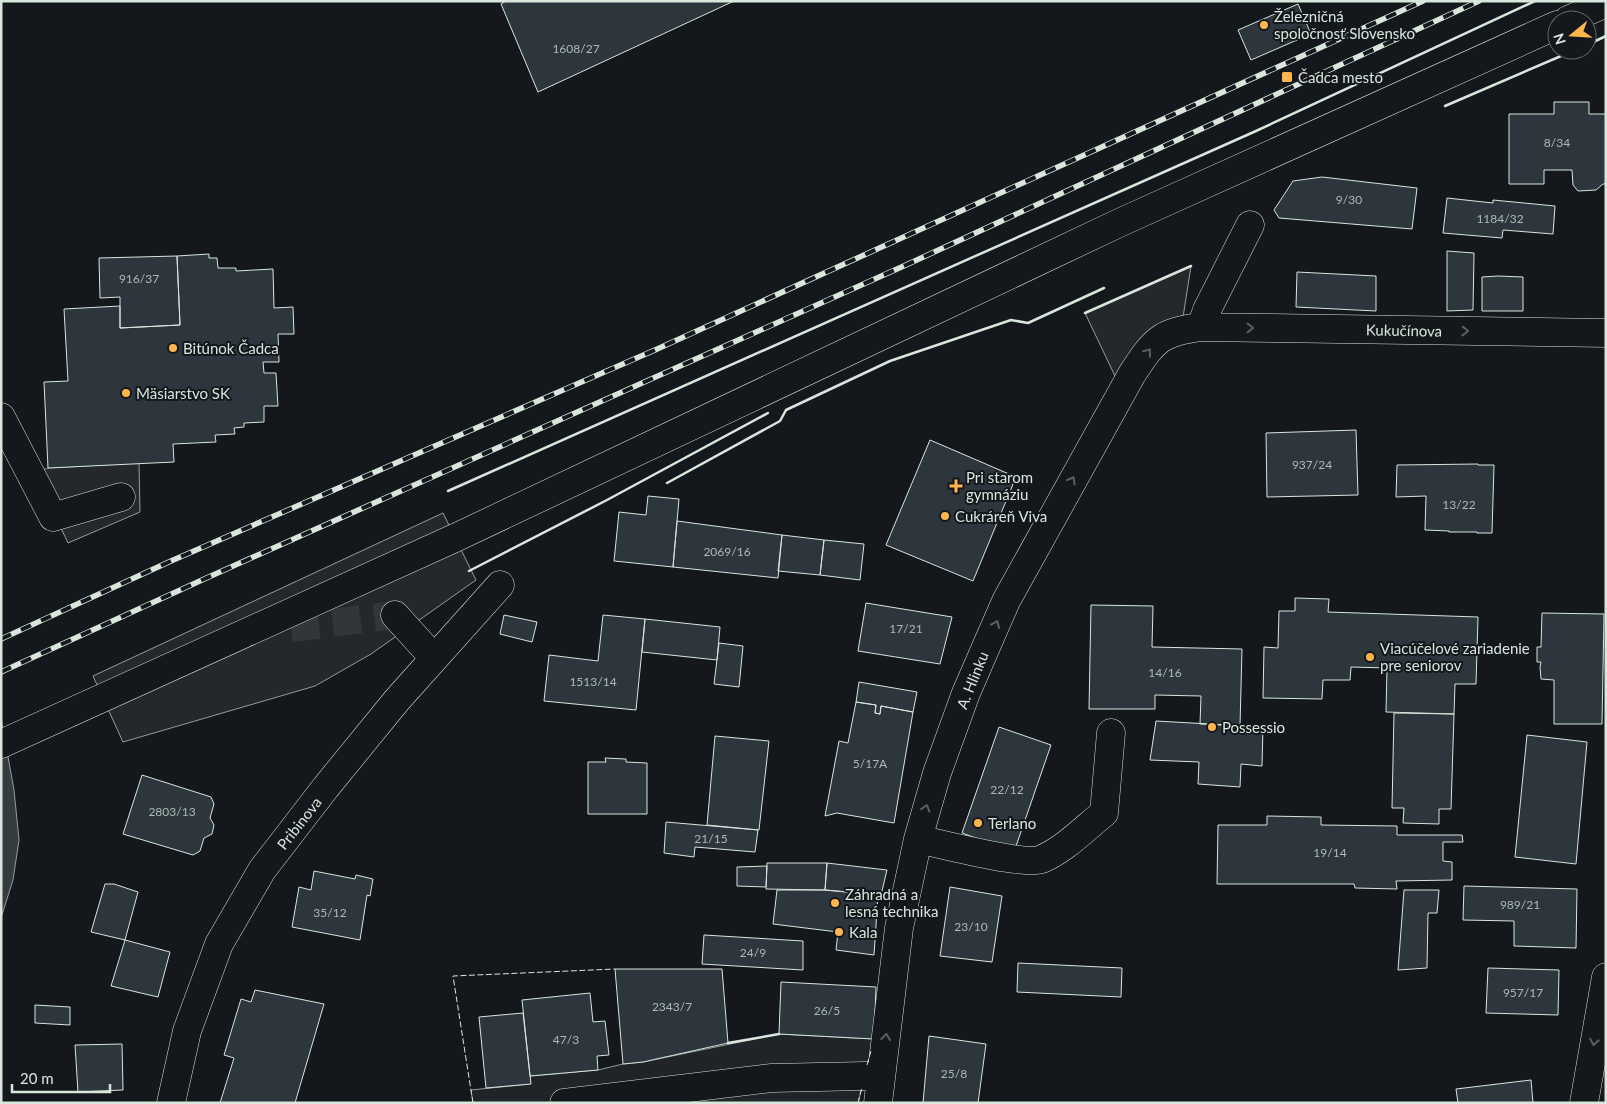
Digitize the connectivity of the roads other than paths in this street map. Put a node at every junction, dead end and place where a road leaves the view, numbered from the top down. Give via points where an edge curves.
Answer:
1 (1606, 3) edge
2 (1590, 10) edge
3 (1547, 30) edge
4 (1250, 225) dead end
5 (1202, 327) junction
6 (1606, 333) edge
7 (1, 417) edge
8 (121, 497) dead end
9 (500, 585) dead end
10 (394, 615) dead end
11 (434, 658) junction
12 (1111, 733) dead end
13 (1, 744) edge
14 (918, 839) junction
15 (1606, 977) edge
16 (879, 1090) edge
17 (171, 1103) edge
18 (564, 1103) edge
19 (1584, 1103) edge

1 - 2 street
3 - 13 street via 1120,223 457,537
4 - 5 street via 1207,310
5 -> 6 street, Kukučínova
14 -> 5 street, A. Hlinku via 970,685 1006,601 1048,523 1147,351 1168,334
7 - 8 street via 53,517
9 - 11 street, Pribinova
10 - 11 street
11 - 17 street, Pribinova via 332,779 262,870 219,944 187,1031
12 - 14 street via 1104,813 1061,849 1040,860 1028,861
16 -> 14 street, A. Hlinku via 899,928
15 -> 19 street
16 - 18 street via 865,1076 772,1078

